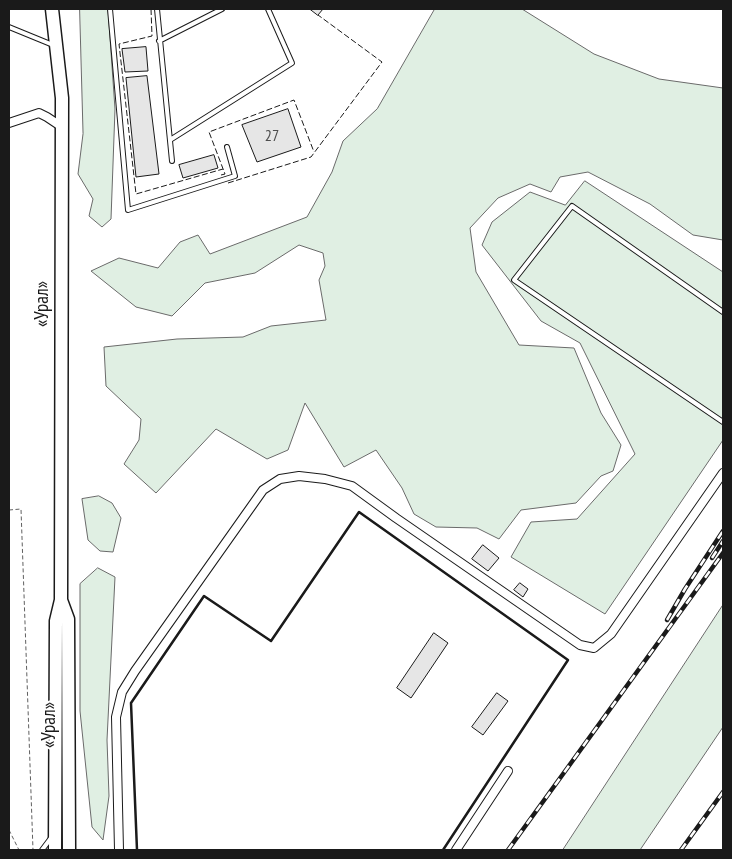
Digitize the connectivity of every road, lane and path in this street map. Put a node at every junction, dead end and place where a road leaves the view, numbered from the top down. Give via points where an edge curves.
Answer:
1 (52, 9) edge
2 (110, 9) edge
3 (158, 9) edge
4 (222, 9) edge
5 (268, 9) edge
6 (9, 27) edge
7 (159, 41) junction
8 (56, 47) junction
9 (9, 123) edge
10 (62, 127) junction
11 (170, 140) junction
12 (227, 147) dead end
13 (172, 162) dead end
14 (723, 312) edge
15 (723, 422) edge
16 (723, 473) edge
17 (9, 510) edge
18 (61, 600) junction
19 (508, 771) dead end
20 (9, 830) edge
21 (55, 832) junction
22 (19, 850) edge
23 (33, 850) edge
24 (42, 850) edge
25 (55, 850) edge
26 (69, 850) edge
27 (119, 850) edge
28 (456, 850) edge

1 - 8 highway, «Урал»
2 - 12 lane via 128,210 235,176
3 - 7 lane
4 - 7 lane
5 - 11 lane via 292,63
6 - 8 lane
7 - 11 lane
8 - 10 highway, «Урал»
9 - 10 street via 39,113
10 - 18 highway, «Урал»
11 - 13 lane
14 - 15 lane via 572,206 514,280
16 - 27 street via 610,634 594,648 580,645 352,486 299,476 280,479 263,490 122,692 116,717
17 - 23 path via 21,509
18 - 21 highway, «Урал» via 56,621
18 - 26 highway, «Урал» via 68,619
19 - 28 street
20 - 22 path
21 - 24 lane
21 - 25 highway, «Урал»

